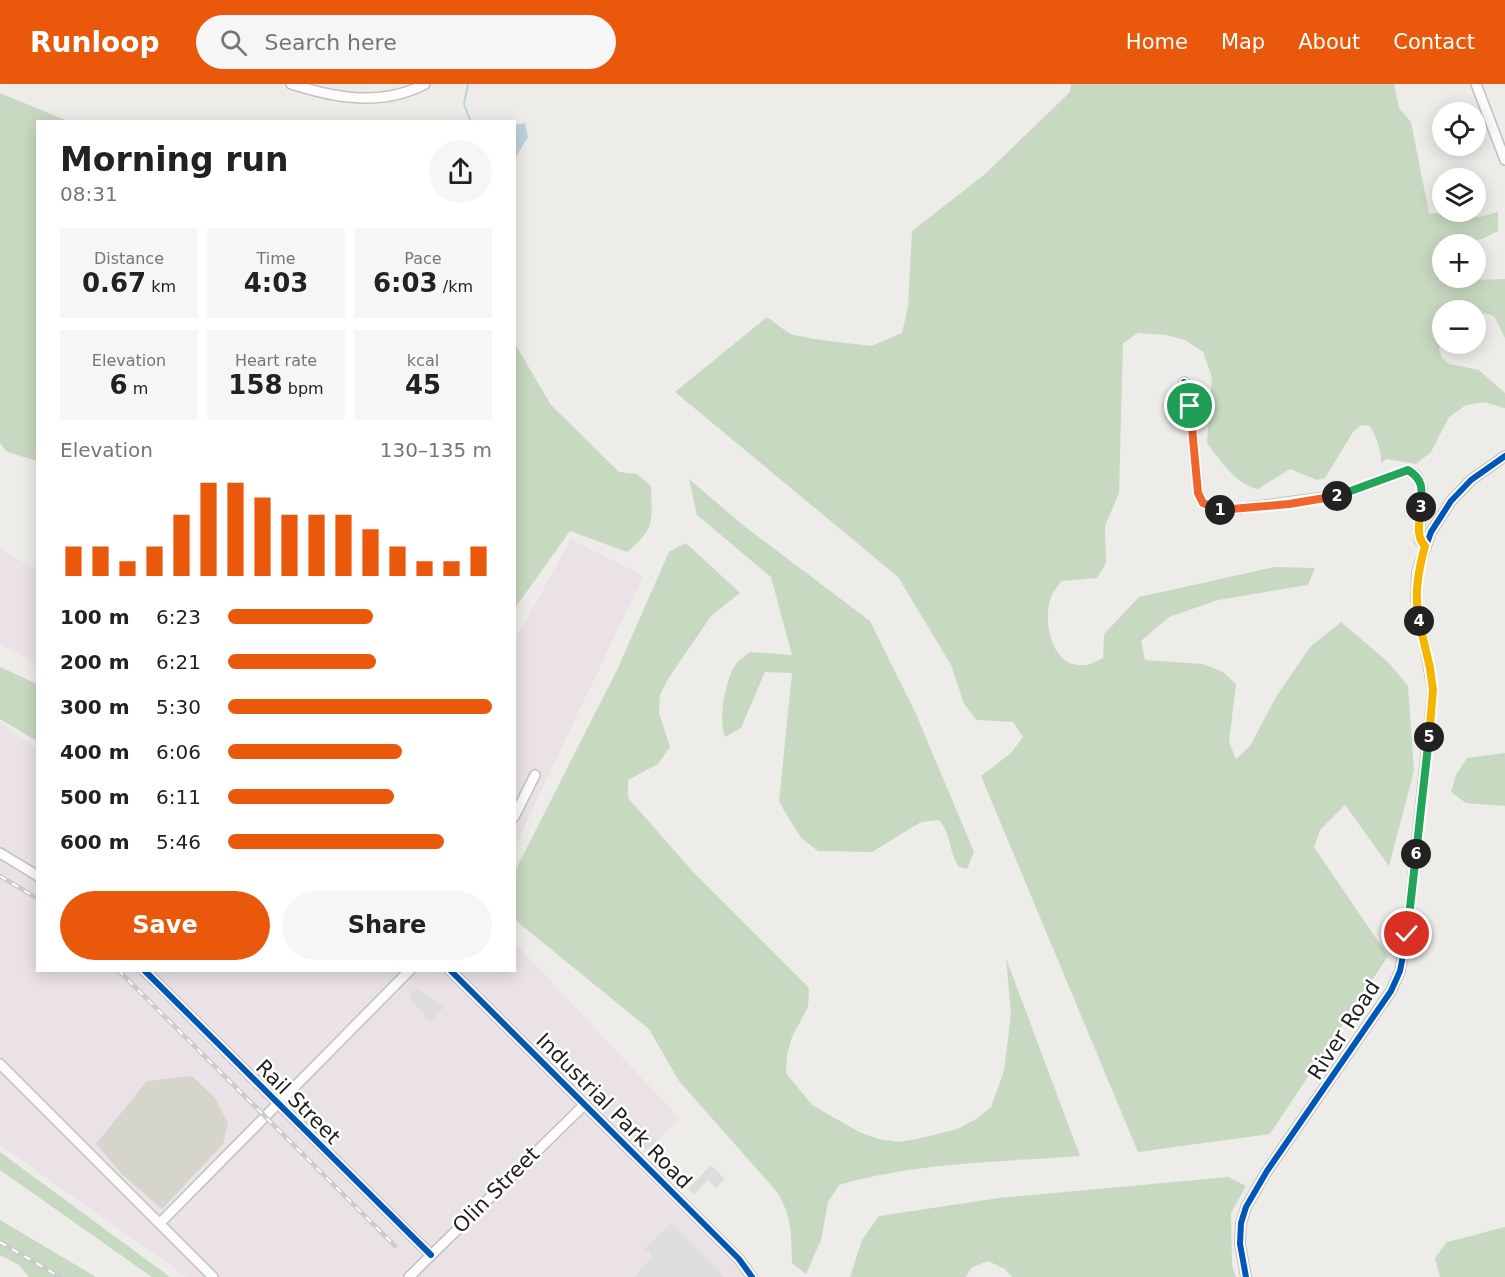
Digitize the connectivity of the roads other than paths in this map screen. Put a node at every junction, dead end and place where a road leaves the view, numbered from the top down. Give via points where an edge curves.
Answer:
1 (291, 84) edge
2 (425, 84) edge
3 (1476, 84) edge
4 (1505, 159) edge
5 (1184, 382) dead end
6 (1505, 456) edge
7 (1425, 546) junction
8 (535, 774) dead end
9 (516, 813) edge
10 (0, 853) edge
11 (36, 875) edge
12 (146, 972) edge
13 (408, 972) edge
14 (452, 972) edge
15 (0, 1064) edge
16 (585, 1104) junction
17 (279, 1106) junction
18 (160, 1223) junction
19 (431, 1255) junction
20 (213, 1277) edge
21 (409, 1277) edge
22 (752, 1277) edge
23 (1246, 1277) edge

1 - 2 street via 331,96 374,99
3 - 4 street
5 - 7 street via 1198,493 1203,503 1229,510 1312,500 1355,491 1408,470 1417,476 1422,488 1419,535
6 - 7 street, River Road via 1451,501
7 - 23 street, River Road via 1416,599 1433,690 1404,953 1383,1005 1246,1207 1240,1244
8 - 9 street
10 - 11 street
12 - 17 street, Rail Street
13 - 17 street
14 - 16 street, Industrial Park Road
15 - 18 street
16 - 19 street, Olin Street
16 - 22 street, Industrial Park Road via 739,1259
17 - 18 street
17 - 19 street, Rail Street
18 - 20 street
19 - 21 street, Olin Street

